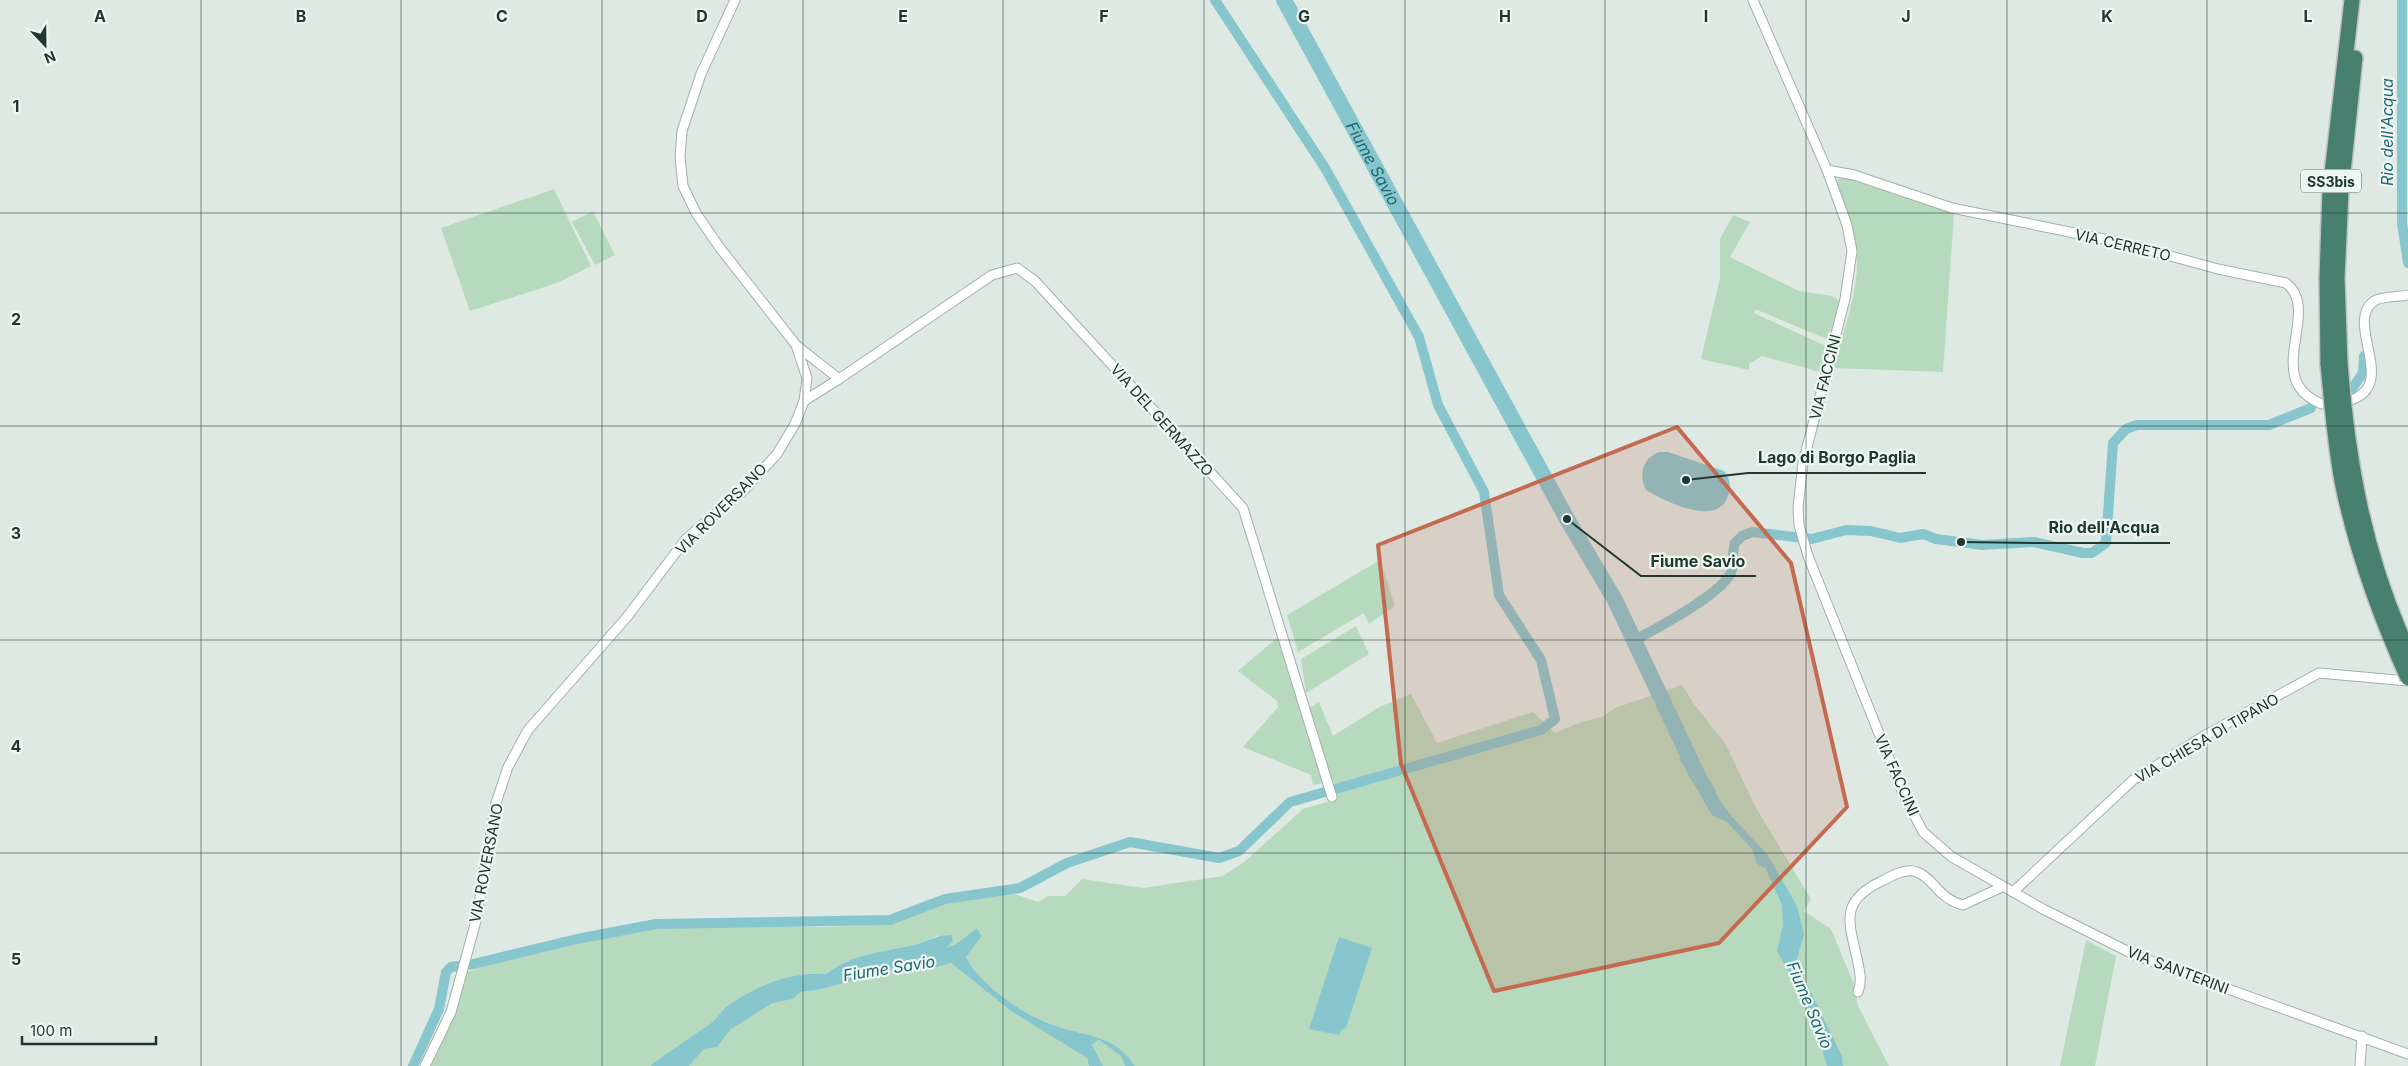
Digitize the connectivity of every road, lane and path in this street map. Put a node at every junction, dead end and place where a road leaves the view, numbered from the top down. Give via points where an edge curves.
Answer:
1 (735, 0) edge
2 (1753, 0) edge
3 (2352, 0) edge
4 (2362, 0) edge
5 (1827, 170) junction
6 (2408, 295) edge
7 (796, 345) junction
8 (2334, 364) junction
9 (839, 379) junction
10 (804, 401) junction
11 (2348, 401) dead end
12 (2322, 404) dead end
13 (2408, 651) edge
14 (2408, 679) edge
15 (1332, 797) dead end
16 (2002, 887) junction
17 (2013, 892) junction
18 (1858, 992) dead end
19 (2362, 1036) junction
20 (2408, 1054) edge
21 (425, 1066) edge
22 (2360, 1066) edge

1 - 7 street, VIA ROVERSANO via 701,74 682,131 683,186 696,213 720,248
2 - 5 street, VIA FACCINI
3 - 8 highway, SS3bis via 2330,191 2327,278
4 - 8 highway, SS3bis via 2341,191
5 - 12 street, VIA CERRETO via 1854,175 1952,208 2120,242 2218,269 2286,283 2297,297 2295,379 2302,393
5 - 16 street, VIA FACCINI via 1847,225 1852,252 1845,299 1803,464 1798,507 1804,546 1902,791 1922,832 1952,857
6 - 11 street via 2376,300 2368,307 2364,317 2372,360 2371,376 2362,394
7 - 9 street
7 - 10 street, VIA ROVERSANO via 807,378
8 - 13 highway, SS3bis, bridge via 2368,545
8 - 14 highway, SS3bis, bridge via 2333,422 2343,484 2358,546 2383,623
9 - 10 street, VIA DEL GERMAZZO
9 - 15 street, VIA DEL GERMAZZO via 992,275 1017,268 1035,281 1243,508
10 - 21 street, VIA ROVERSANO via 795,424 776,454 745,489 686,539 627,617 528,730 508,767 496,803 476,921 462,973 451,1012
14 - 17 street, VIA CHIESA DI TIPANO via 2320,673 2204,736 2134,780
16 - 17 street, VIA SANTERINI
16 - 18 street via 1963,905 1950,902 1917,872 1907,871 1864,891 1852,905 1849,922 1862,982
17 - 19 street, VIA SANTERINI via 2137,956
19 - 20 street, VIA SANTERINI
19 - 22 street

